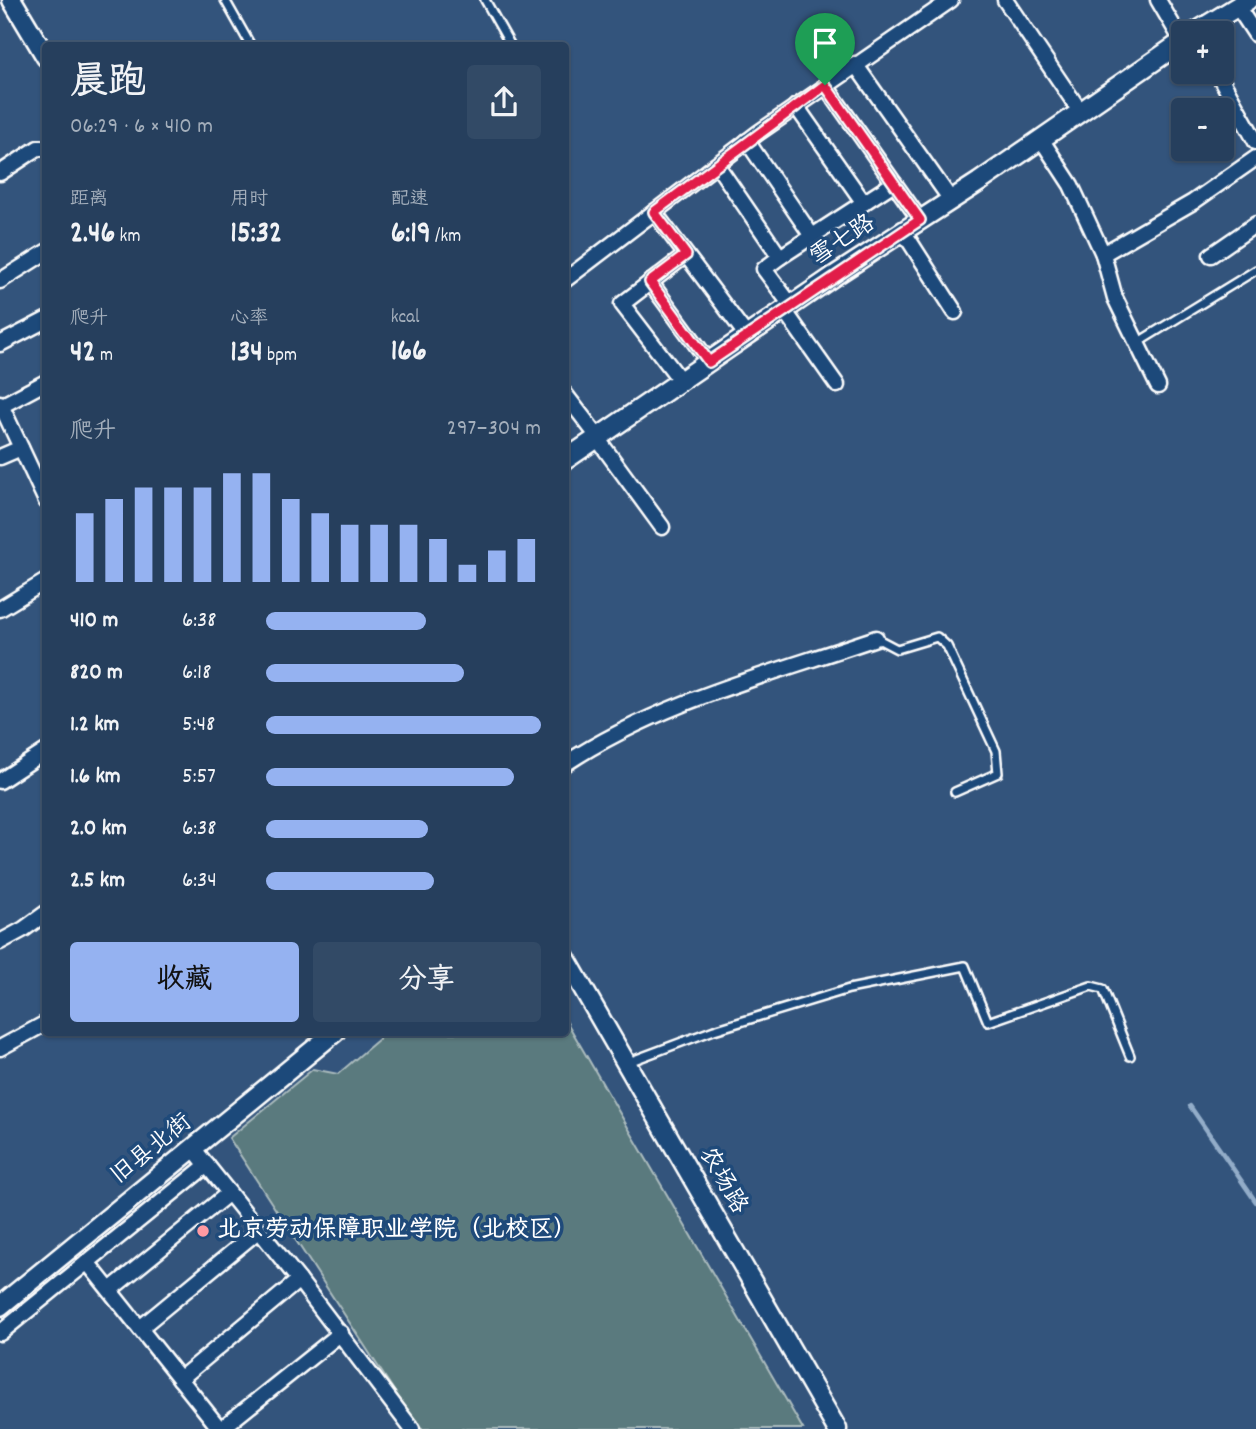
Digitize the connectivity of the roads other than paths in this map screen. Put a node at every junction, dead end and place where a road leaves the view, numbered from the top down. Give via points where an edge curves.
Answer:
1 (12, 0) edge
2 (225, 0) edge
3 (485, 0) edge
4 (951, 0) edge
5 (1005, 0) edge
6 (1158, 0) edge
7 (1242, 3) edge
8 (1177, 21) edge
9 (1214, 21) edge
10 (1256, 36) edge
11 (249, 42) edge
12 (509, 42) edge
13 (1171, 49) edge
14 (42, 50) edge
15 (855, 64) junction
16 (1224, 84) edge
17 (825, 85) junction
18 (796, 106) junction
19 (1080, 111) junction
20 (1041, 139) junction
21 (747, 141) junction
22 (1256, 142) edge
23 (42, 148) edge
24 (1256, 158) edge
25 (717, 165) junction
26 (0, 173) edge
27 (894, 183) junction
28 (951, 200) junction
29 (864, 203) junction
30 (654, 212) junction
31 (920, 220) junction
32 (1254, 229) edge
33 (903, 231) junction
34 (812, 236) junction
35 (1103, 254) junction
36 (42, 255) edge
37 (686, 255) junction
38 (1211, 255) dead end
39 (780, 257) junction
40 (1256, 270) edge
41 (569, 277) edge
42 (0, 281) edge
43 (650, 282) junction
44 (788, 308) junction
45 (956, 312) dead end
46 (42, 322) edge
47 (747, 336) junction
48 (1137, 343) junction
49 (0, 344) edge
50 (709, 362) junction
51 (681, 381) junction
52 (42, 384) edge
53 (837, 386) dead end
54 (1158, 386) dead end
55 (569, 400) edge
56 (1, 404) edge
57 (597, 438) junction
58 (20, 448) junction
59 (0, 457) edge
60 (569, 457) edge
61 (42, 482) edge
62 (662, 527) dead end
63 (42, 583) edge
64 (0, 608) edge
65 (876, 638) joint
66 (42, 754) edge
67 (569, 761) edge
68 (0, 780) edge
69 (955, 792) dead end
70 (42, 916) edge
71 (0, 942) edge
72 (569, 964) edge
73 (42, 1025) edge
74 (326, 1036) edge
75 (0, 1048) edge
76 (1130, 1056) dead end
77 (625, 1063) junction
78 (193, 1148) junction
79 (207, 1165) junction
80 (229, 1193) junction
81 (260, 1230) junction
82 (87, 1262) junction
83 (299, 1280) junction
84 (110, 1290) junction
85 (0, 1306) edge
86 (140, 1328) junction
87 (341, 1333) junction
88 (0, 1334) edge
89 (180, 1379) junction
90 (221, 1429) edge
91 (412, 1429) edge
92 (837, 1429) edge

1 - 14 street
2 - 11 lane
3 - 12 lane
4 - 15 street
5 - 19 street
6 - 8 street
7 - 9 street, 雪七路
7 - 10 street
13 - 19 street, 雪七路
15 - 17 street
15 - 28 street
16 - 22 street
17 - 18 street
17 - 27 street
18 - 21 street
18 - 29 street
19 - 20 street, 雪七路
20 - 28 street, 雪七路
20 - 35 street via 1071,185
21 - 25 street
21 - 34 street
23 - 26 street
24 - 35 street via 1219,186
25 - 30 street
25 - 39 street
27 - 29 street
27 - 31 street
28 - 31 street, 雪七路
29 - 34 street
30 - 37 street
30 - 41 street
31 - 33 street, 雪七路
32 - 38 street
33 - 44 street, 雪七路
33 - 45 street
34 - 39 street
35 - 48 street via 1115,298
36 - 42 street
37 - 43 street
37 - 47 street
39 - 44 street via 765,269
40 - 48 lane
43 - 50 street
43 - 51 street via 622,304
44 - 47 street, 雪七路
44 - 53 street
46 - 49 street
47 - 50 street, 雪七路
48 - 54 street
50 - 51 street, 雪七路
51 - 57 street, 雪七路
52 - 56 street
55 - 57 street
56 - 58 street
57 - 60 street, 雪七路
57 - 62 street
58 - 59 street
58 - 61 street
63 - 64 street
65 - 67 street via 644,718
65 - 69 lane via 897,649 937,637 947,646 996,751 999,773
66 - 68 street
70 - 71 street
72 - 77 street, 农场路
73 - 75 street
74 - 78 street, 旧县北街
76 - 77 lane via 1103,989 1091,986 988,1022 965,965 849,989
77 - 92 street, 农场路
78 - 79 street
78 - 85 street, 旧县北街
79 - 80 street
79 - 82 street
80 - 81 street
80 - 84 street
81 - 83 street
81 - 86 street
82 - 84 street
82 - 88 street
83 - 87 street
83 - 89 street
84 - 86 street
86 - 89 street
87 - 90 street
87 - 91 street
89 - 90 street

